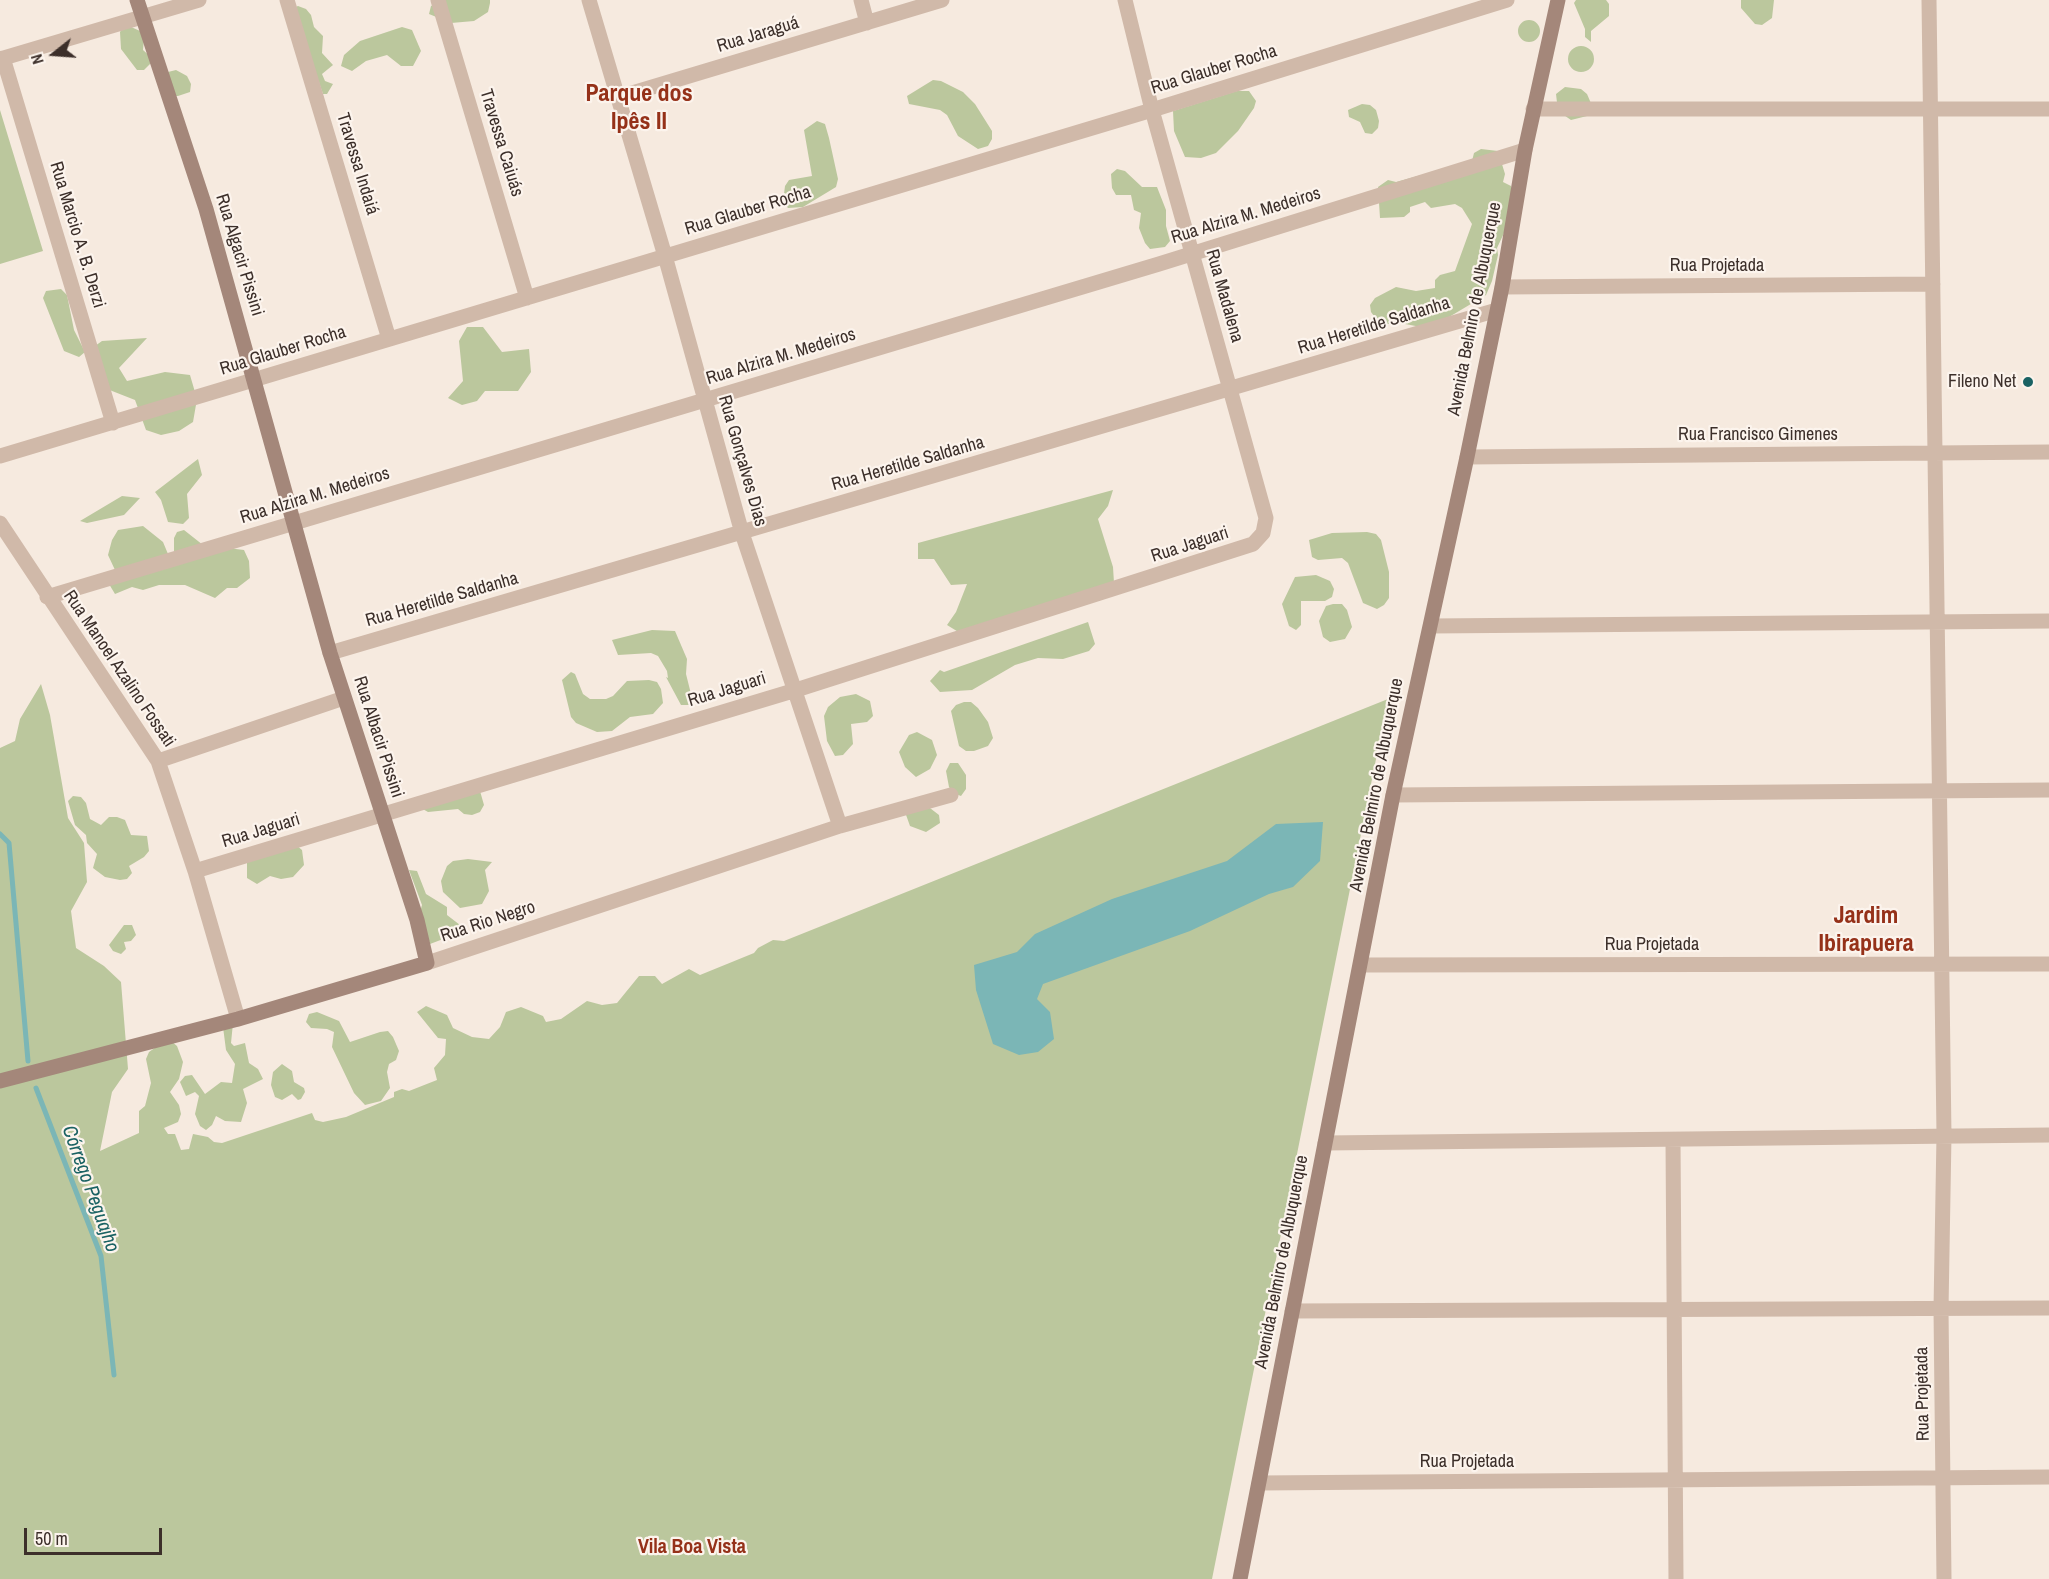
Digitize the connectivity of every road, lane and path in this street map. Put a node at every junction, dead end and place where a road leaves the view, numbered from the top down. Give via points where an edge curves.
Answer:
1 (137, 0) edge
2 (199, 0) edge
3 (287, 0) edge
4 (438, 0) edge
5 (590, 0) edge
6 (861, 0) edge
7 (942, 0) edge
8 (1125, 0) edge
9 (1507, 0) edge
10 (1558, 0) edge
11 (1929, 0) edge
12 (142, 18) junction
13 (867, 23) junction
14 (2, 59) edge
15 (619, 97) junction
16 (1533, 109) junction
17 (1152, 110) junction
18 (1930, 110) junction
19 (2049, 110) edge
20 (1525, 150) junction
21 (1192, 254) junction
22 (665, 256) junction
23 (1933, 284) junction
24 (1502, 287) junction
25 (527, 298) junction
26 (1497, 310) junction
27 (389, 339) junction
28 (256, 379) junction
29 (1230, 389) junction
30 (704, 400) junction
31 (113, 423) junction
32 (2049, 452) edge
33 (1935, 453) junction
34 (0, 456) edge
35 (1467, 457) junction
36 (0, 523) edge
37 (293, 524) junction
38 (742, 533) junction
39 (1263, 533) joint
40 (47, 597) junction
41 (2049, 621) edge
42 (1937, 622) junction
43 (1431, 626) junction
44 (330, 653) junction
45 (796, 690) junction
46 (344, 698) junction
47 (158, 761) junction
48 (2049, 790) edge
49 (1940, 791) junction
50 (951, 795) dead end
51 (1393, 795) junction
52 (382, 815) junction
53 (840, 826) junction
54 (195, 872) junction
55 (427, 963) junction
56 (1942, 964) junction
57 (2049, 964) edge
58 (1361, 965) junction
59 (238, 1019) junction
60 (0, 1081) edge
61 (2049, 1135) edge
62 (1944, 1136) junction
63 (1673, 1140) junction
64 (1325, 1143) junction
65 (2049, 1308) edge
66 (1941, 1309) junction
67 (1292, 1311) junction
68 (1674, 1311) junction
69 (2049, 1477) edge
70 (1943, 1478) junction
71 (1675, 1481) junction
72 (1259, 1483) junction
73 (1240, 1579) edge
74 (1676, 1579) edge
75 (1944, 1579) edge

1 - 12 main road, Rua Algacir Pissini
2 - 12 street
3 - 27 street, Travessa Indaiá
4 - 25 street, Travessa Caiuás
5 - 15 street, Rua Gonçalves Dias
6 - 13 street
7 - 13 street, Rua Jaraguá
8 - 17 street, Rua Madalena
9 - 17 street, Rua Glauber Rocha
10 - 16 main road, Avenida Belmiro de Albuquerque
11 - 18 street, Rua Projetada
12 - 14 street
12 - 28 main road, Rua Algacir Pissini via 206,209
13 - 15 street, Rua Jaraguá
14 - 31 street, Rua Marcio A. B. Derzi
15 - 22 street, Rua Gonçalves Dias
16 - 18 street
16 - 20 main road, Avenida Belmiro de Albuquerque
17 - 21 street, Rua Madalena
17 - 22 street, Rua Glauber Rocha
18 - 19 street
18 - 23 street, Rua Projetada
20 - 21 street, Rua Alzira M. Medeiros
20 - 24 main road, Avenida Belmiro de Albuquerque
21 - 29 street, Rua Madalena
21 - 30 street, Rua Alzira M. Medeiros
22 - 25 street, Rua Glauber Rocha
22 - 30 street, Rua Gonçalves Dias
23 - 24 street, Rua Projetada
23 - 33 street, Rua Projetada
24 - 26 main road, Avenida Belmiro de Albuquerque
25 - 27 street, Rua Glauber Rocha
26 - 29 street, Rua Heretilde Saldanha
26 - 35 main road, Avenida Belmiro de Albuquerque
27 - 28 street, Rua Glauber Rocha
28 - 31 street, Rua Glauber Rocha
28 - 37 main road, Rua Algacir Pissini
29 - 38 street, Rua Heretilde Saldanha
29 - 39 street, Rua Madalena via 1266,518
30 - 37 street, Rua Alzira M. Medeiros
30 - 38 street, Rua Gonçalves Dias
31 - 34 street, Rua Glauber Rocha
32 - 33 street, Rua Francisco Gimenes
33 - 35 street, Rua Francisco Gimenes
33 - 42 street, Rua Projetada
35 - 43 main road, Avenida Belmiro de Albuquerque
36 - 40 street, Rua Manoel Azalino Fossati
37 - 40 street, Rua Alzira M. Medeiros
37 - 44 main road, Rua Albacir Pissini
38 - 44 street, Rua Heretilde Saldanha
38 - 45 street, Rua Gonçalves Dias
39 - 45 street, Rua Jaguari via 1240,550
40 - 47 street, Rua Manoel Azalino Fossati
41 - 42 street
42 - 43 street
42 - 49 street, Rua Projetada
43 - 51 main road, Avenida Belmiro de Albuquerque
44 - 46 main road, Rua Albacir Pissini
45 - 52 street, Rua Jaguari
45 - 53 street, Rua Gonçalves Dias
46 - 47 street
46 - 52 main road, Rua Albacir Pissini
47 - 54 street, Rua Manoel Azalino Fossati
48 - 49 street
49 - 51 street
49 - 56 street, Rua Projetada
50 - 53 street, Rua Rio Negro
51 - 58 main road, Avenida Belmiro de Albuquerque
52 - 54 street, Rua Jaguari
52 - 55 main road, Rua Albacir Pissini
53 - 55 street, Rua Rio Negro
54 - 59 street, Rua Manoel Azalino Fossati
55 - 59 main road, Rua Rio Negro
56 - 57 street, Rua Projetada
56 - 58 street, Rua Projetada
56 - 62 street, Rua Projetada
58 - 64 main road, Avenida Belmiro de Albuquerque
59 - 60 main road, Rua Rio Negro
61 - 62 street
62 - 63 street
62 - 66 street, Rua Projetada
63 - 64 street
63 - 68 street
64 - 67 main road, Avenida Belmiro de Albuquerque
65 - 66 street
66 - 68 street
66 - 70 street, Rua Projetada
67 - 68 street
67 - 72 main road, Avenida Belmiro de Albuquerque
68 - 71 street
69 - 70 street, Rua Projetada
70 - 71 street, Rua Projetada
70 - 75 street, Rua Projetada
71 - 72 street, Rua Projetada
71 - 74 street
72 - 73 main road, Avenida Belmiro de Albuquerque

